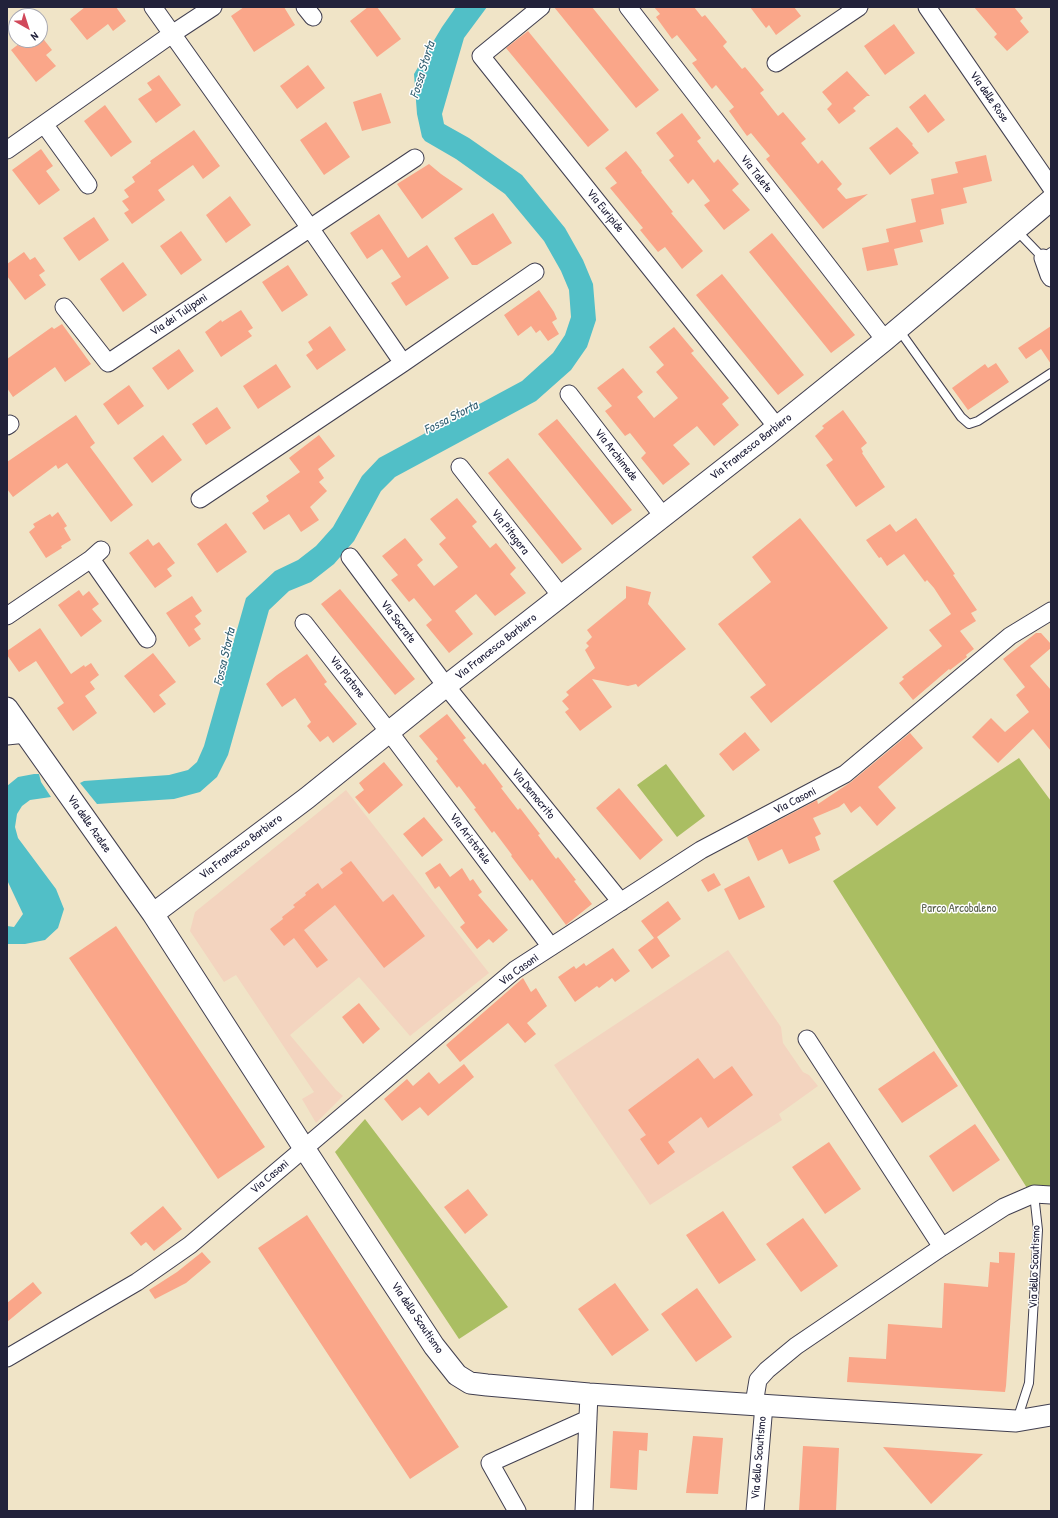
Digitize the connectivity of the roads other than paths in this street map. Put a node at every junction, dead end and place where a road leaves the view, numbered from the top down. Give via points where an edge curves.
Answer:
1 (153, 7) edge
2 (213, 7) edge
3 (541, 7) edge
4 (628, 7) edge
5 (859, 7) edge
6 (927, 7) edge
7 (172, 34) junction
8 (776, 63) dead end
9 (44, 124) junction
10 (7, 150) edge
11 (415, 158) dead end
12 (88, 185) dead end
13 (1051, 186) edge
14 (1051, 200) edge
15 (310, 228) junction
16 (1016, 229) junction
17 (1047, 255) edge
18 (535, 272) dead end
19 (1051, 278) edge
20 (64, 307) dead end
21 (892, 335) junction
22 (403, 363) junction
23 (1051, 372) edge
24 (569, 394) dead end
25 (777, 427) junction
26 (460, 467) dead end
27 (200, 498) dead end
28 (663, 516) junction
29 (350, 557) dead end
30 (561, 596) junction
31 (1051, 611) edge
32 (7, 616) edge
33 (304, 623) dead end
34 (147, 639) dead end
35 (446, 686) junction
36 (7, 708) edge
37 (389, 732) junction
38 (16, 735) edge
39 (621, 902) junction
40 (153, 914) junction
41 (551, 947) junction
42 (807, 1039) dead end
43 (304, 1148) junction
44 (1034, 1194) junction
45 (1051, 1195) edge
46 (942, 1247) junction
47 (7, 1358) edge
48 (589, 1394) junction
49 (759, 1404) junction
50 (1051, 1415) edge
51 (588, 1419) junction
52 (1016, 1421) junction
53 (517, 1511) edge
54 (584, 1511) edge
55 (755, 1511) edge

1 - 7 street
2 - 7 street
3 - 25 street, Via Euripide via 481,56
4 - 21 street, Via Talete
5 - 8 street
6 - 13 street, Via delle Rose
7 - 9 street
7 - 15 street
9 - 10 street
9 - 12 street
11 - 15 street, Via dei Tulipani
14 - 16 street, Via Francesco Barbiero
15 - 20 street, Via dei Tulipani via 108,363
15 - 22 street
16 - 17 lane
16 - 21 street, Via Francesco Barbiero
17 - 19 street
18 - 22 street
21 - 23 lane via 968,424 978,421
21 - 25 street, Via Francesco Barbiero
22 - 27 street
24 - 28 street, Via Archimede
25 - 28 street, Via Francesco Barbiero
26 - 30 street, Via Pitagora
28 - 30 street, Via Francesco Barbiero
29 - 35 street, Via Socrate
30 - 35 street, Via Francesco Barbiero
31 - 39 street, Via Casoni via 1010,636 845,774 701,850
32 - 34 street via 96,554
33 - 37 street, Via Platone
35 - 37 street, Via Francesco Barbiero
35 - 39 street, Via Democrito
36 - 38 street, Via delle Azalee
37 - 40 street, Via Francesco Barbiero via 307,798
37 - 41 street, Via Aristotele
38 - 40 street, Via delle Azalee
39 - 41 street, Via Casoni
40 - 43 street
41 - 43 street, Via Casoni via 515,970
42 - 46 street
43 - 47 street, Via Casoni via 190,1245 137,1282
43 - 48 street, Via dello Scoutismo via 434,1346 457,1376 470,1382 487,1385
44 - 45 street
44 - 46 street, Via dello Scoutismo via 1004,1207
44 - 52 lane, Via dello Scoutismo via 1038,1230 1028,1382
46 - 49 street, Via dello Scoutismo via 778,1360 758,1380
48 - 49 street, Via dello Scoutismo
48 - 51 street
49 - 52 street, Via dello Scoutismo
49 - 55 street, Via dello Scoutismo
50 - 52 street, Via dello Scoutismo
51 - 53 street via 490,1463
51 - 54 street

